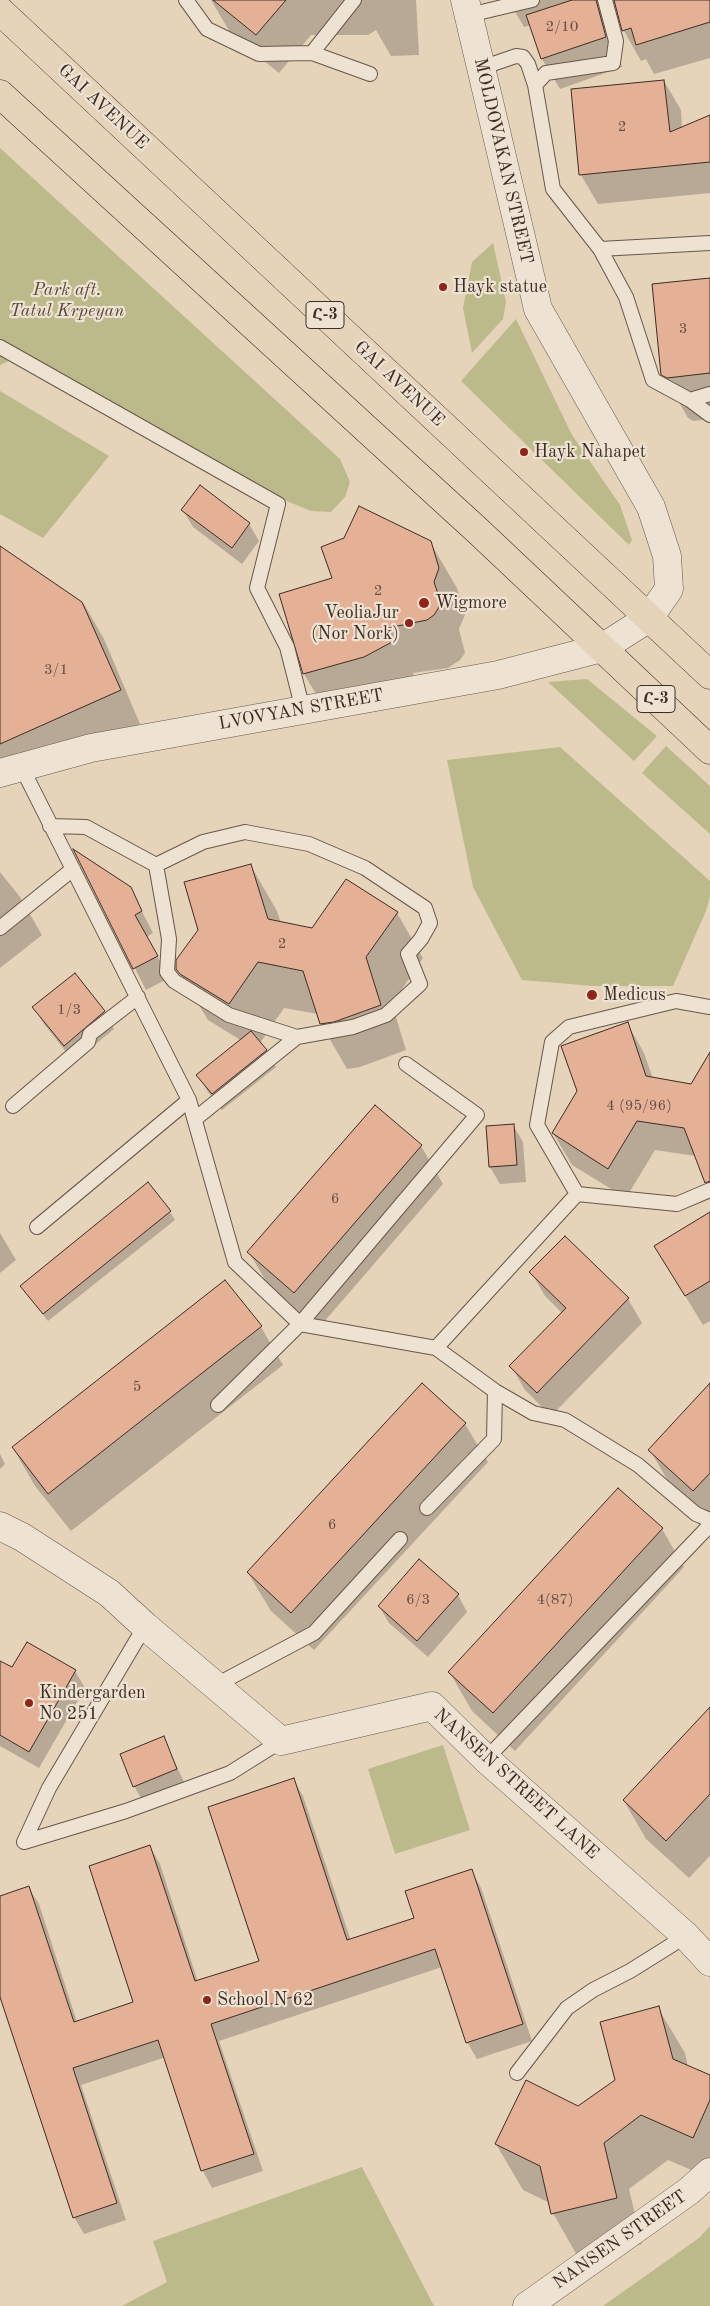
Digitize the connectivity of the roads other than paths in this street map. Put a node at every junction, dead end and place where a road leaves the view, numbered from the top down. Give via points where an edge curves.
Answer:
1 (186, 0) edge
2 (354, 0) edge
3 (532, 0) edge
4 (605, 0) edge
5 (467, 8) edge
6 (0, 11) edge
7 (312, 53) junction
8 (481, 68) junction
9 (370, 74) dead end
10 (535, 85) junction
11 (0, 94) edge
12 (710, 243) edge
13 (600, 249) junction
14 (0, 347) edge
15 (710, 394) edge
16 (690, 400) junction
17 (710, 416) edge
18 (649, 618) junction
19 (602, 648) junction
20 (710, 675) edge
21 (303, 710) junction
22 (710, 750) edge
23 (11, 770) edge
24 (50, 826) junction
25 (156, 865) junction
26 (73, 869) junction
27 (0, 928) edge
28 (138, 997) junction
29 (710, 1007) edge
30 (298, 1037) junction
31 (406, 1064) dead end
32 (189, 1100) junction
33 (14, 1106) dead end
34 (195, 1119) junction
35 (710, 1190) edge
36 (577, 1194) junction
37 (37, 1227) dead end
38 (300, 1324) junction
39 (436, 1348) junction
40 (495, 1391) junction
41 (218, 1405) dead end
42 (428, 1508) dead end
43 (710, 1520) edge
44 (0, 1526) edge
45 (710, 1526) edge
46 (400, 1539) dead end
47 (145, 1626) junction
48 (216, 1685) junction
49 (281, 1742) junction
50 (486, 1759) junction
51 (686, 1936) junction
52 (710, 1962) edge
53 (517, 2073) dead end
54 (710, 2172) edge
55 (527, 2306) edge

1 - 7 lane via 207,29 259,54
2 - 7 lane
3 - 5 lane
4 - 10 lane via 616,41 613,63 546,73
5 - 8 street, MOLDOVAKAN STREET
6 - 18 main road, GAI AVENUE / Հ-3
7 - 9 lane
8 - 10 lane via 516,56 528,64
8 - 18 street, MOLDOVAKAN STREET via 538,310 651,508 667,556 669,589
10 - 13 lane via 553,189
11 - 19 main road, Հ-3 via 478,530
12 - 13 lane
13 - 16 lane via 626,297 653,380
14 - 21 lane via 278,504 257,588 287,647
15 - 16 lane
16 - 17 lane
18 - 19 street, MOLDOVAKAN STREET
18 - 20 main road, GAI AVENUE / Հ-3
19 - 21 street, LVOVYAN STREET via 498,675
19 - 22 main road, Հ-3
21 - 23 street, LVOVYAN STREET via 91,748
23 - 24 lane
24 - 25 lane via 86,827
24 - 26 lane
25 - 30 lane via 169,939 167,972 174,981 229,1015
25 - 30 lane via 203,842 245,832 309,844 365,868 425,908 430,923 408,954 420,984 386,1015 353,1027
26 - 27 lane
26 - 28 lane
28 - 32 lane
28 - 33 lane via 90,1034 88,1042
29 - 36 lane via 676,1001 569,1027 552,1042 537,1125
30 - 34 lane
31 - 38 lane via 477,1115
32 - 34 lane
32 - 37 lane
34 - 38 lane via 236,1262
35 - 36 lane via 678,1204
36 - 39 lane
38 - 39 lane
38 - 41 lane
39 - 40 lane
40 - 42 lane via 494,1439
40 - 43 lane via 533,1413 565,1420 638,1465 696,1514
44 - 47 street via 22,1536 109,1593
45 - 50 lane
46 - 48 lane via 314,1632
47 - 48 street
47 - 49 lane via 49,1788 24,1842 126,1811 230,1773
48 - 49 street
49 - 50 street, NANSEN STREET LANE via 432,1706
50 - 51 street, NANSEN STREET LANE
51 - 52 street, NANSEN STREET LANE
51 - 53 lane via 567,2008
54 - 55 street, NANSEN STREET via 689,2191

